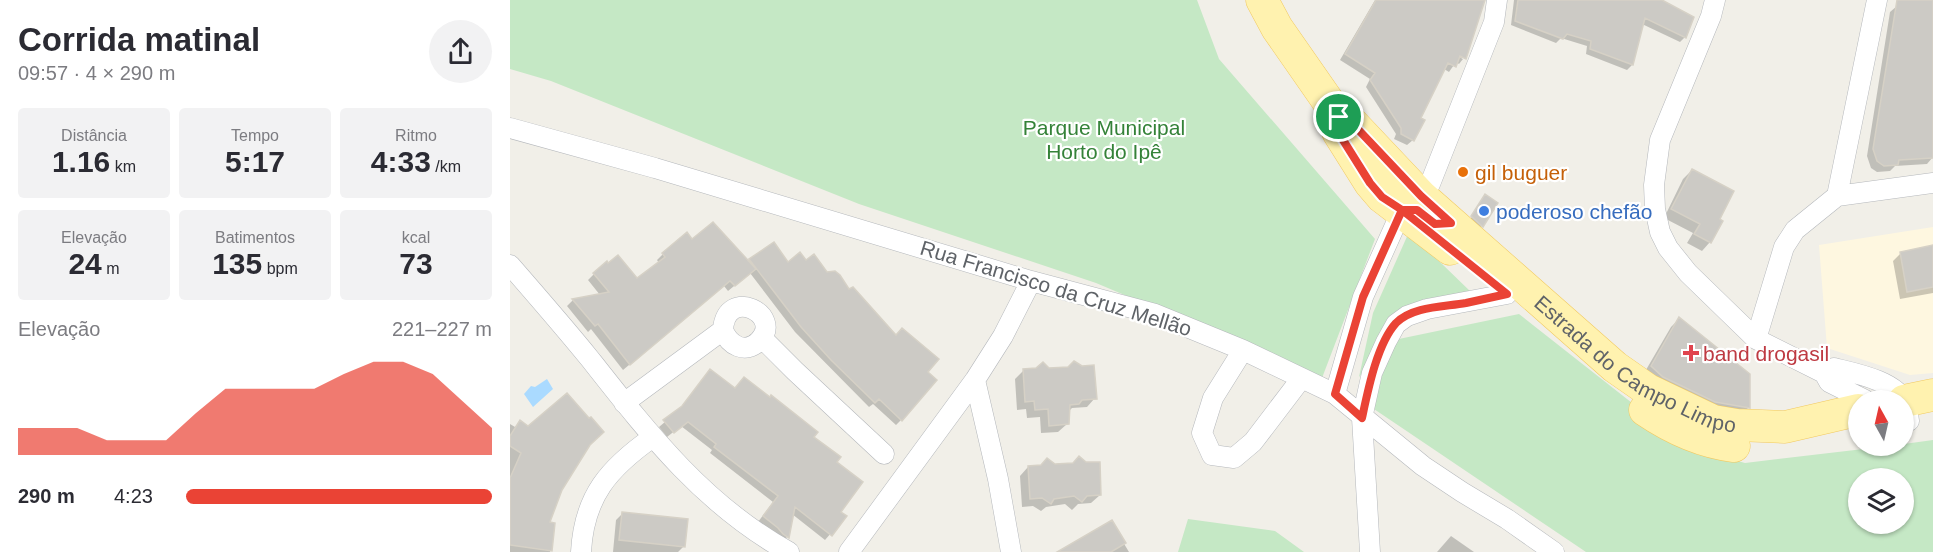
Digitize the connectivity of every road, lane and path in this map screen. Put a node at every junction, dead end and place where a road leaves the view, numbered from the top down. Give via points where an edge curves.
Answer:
1 (1262, 0) edge
2 (1497, 0) edge
3 (1715, 0) edge
4 (1877, 0) edge
5 (510, 128) edge
6 (1933, 183) edge
7 (1837, 196) junction
8 (1412, 203) junction
9 (510, 265) edge
10 (1031, 280) junction
11 (1507, 294) junction
12 (723, 330) junction
13 (762, 338) junction
14 (1756, 339) junction
15 (1243, 350) junction
16 (1824, 373) junction
17 (1301, 379) junction
18 (975, 380) junction
19 (1848, 392) edge
20 (1335, 394) junction
21 (624, 403) junction
22 (1915, 410) edge
23 (1848, 412) edge
24 (1362, 418) junction
25 (1848, 433) edge
26 (653, 437) junction
27 (884, 454) dead end
28 (581, 552) edge
29 (789, 552) edge
30 (849, 552) edge
31 (1011, 552) edge
32 (1370, 552) edge
33 (1554, 552) edge

1 - 8 main road, Estrada do Campo Limpo via 1339,117 1338,132 1370,183 1382,197
2 - 8 street via 1494,22 1430,184
3 - 14 street via 1660,140 1655,209 1668,248 1688,273
4 - 7 street
5 - 10 street, Rua Francisco da Cruz Mellão
6 - 7 street
7 - 14 street via 1796,230 1784,247
8 - 11 main road, Estrada do Campo Limpo
8 - 20 street via 1363,297
8 - 23 main road, Estrada do Campo Limpo via 1451,223 1615,367 1683,408 1713,421 1785,427
9 - 21 street
10 - 15 street, Rua Francisco da Cruz Mellão via 1155,314
10 - 18 street
11 - 24 street via 1427,309 1396,324 1372,373
11 - 25 main road, Estrada do Campo Limpo via 1629,400 1689,436 1760,448
12 - 13 street via 726,338 740,348 748,348
12 - 13 street via 728,313 744,306 760,313 765,330
12 - 21 street
13 - 27 street
14 - 16 street
15 - 17 street, Rua Francisco da Cruz Mellão
15 - 17 street via 1213,398 1202,433 1212,454 1234,458 1253,442
16 - 19 street via 1829,382
16 - 22 street via 1834,368 1878,381 1896,391
17 - 20 street, Rua Francisco da Cruz Mellão
18 - 30 street
18 - 31 street
20 - 24 street, Rua Francisco da Cruz Mellão
21 - 26 street
24 - 32 street
24 - 33 street, Rua Francisco da Cruz Mellão via 1423,466
26 - 28 street via 620,462 605,480 590,507
26 - 29 street via 727,511

